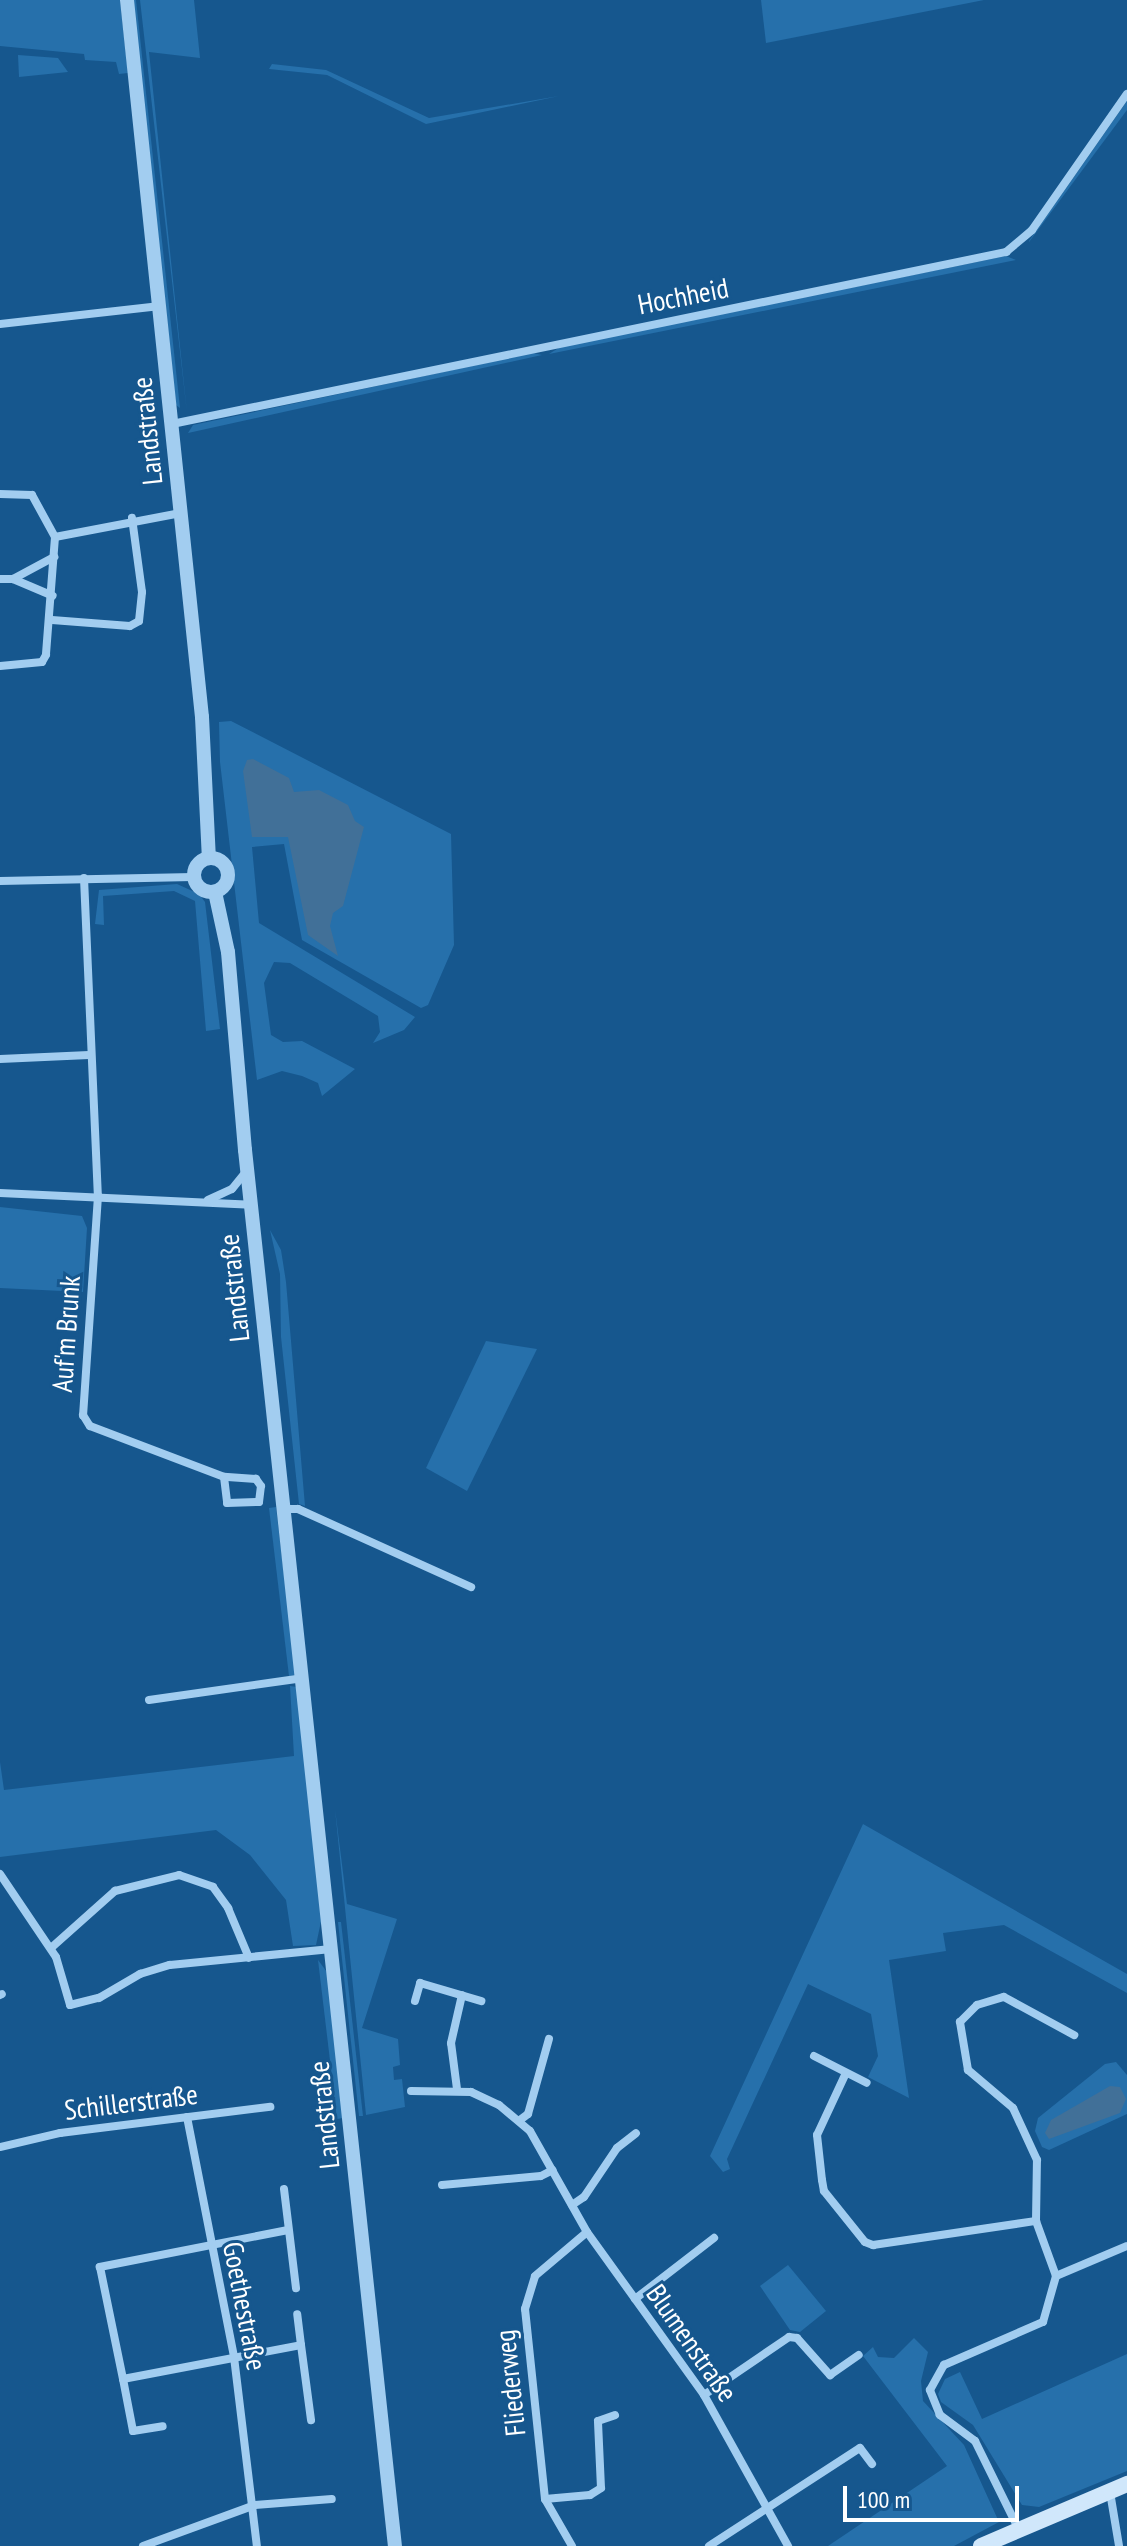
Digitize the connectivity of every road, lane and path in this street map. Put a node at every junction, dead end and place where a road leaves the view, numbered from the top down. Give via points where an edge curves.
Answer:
1 (127, 0) edge
2 (1127, 94) edge
3 (160, 306) junction
4 (0, 324) edge
5 (172, 424) junction
6 (0, 494) edge
7 (181, 513) junction
8 (132, 518) junction
9 (55, 537) junction
10 (54, 557) junction
11 (0, 579) edge
12 (13, 579) junction
13 (53, 596) junction
14 (52, 620) junction
15 (0, 666) edge
16 (209, 858) junction
17 (193, 877) junction
18 (84, 878) junction
19 (0, 881) edge
20 (215, 892) junction
21 (89, 1055) junction
22 (0, 1059) edge
23 (247, 1169) junction
24 (0, 1193) edge
25 (98, 1196) junction
26 (204, 1202) junction
27 (251, 1205) junction
28 (224, 1477) junction
29 (285, 1509) junction
30 (471, 1587) dead end
31 (303, 1678) junction
32 (149, 1700) dead end
33 (0, 1874) edge
34 (51, 1948) junction
35 (331, 1949) junction
36 (249, 1958) junction
37 (462, 1995) junction
38 (415, 2001) dead end
39 (481, 2001) dead end
40 (1074, 2035) dead end
41 (549, 2039) dead end
42 (814, 2056) dead end
43 (845, 2075) junction
44 (867, 2083) dead end
45 (457, 2089) junction
46 (411, 2091) dead end
47 (270, 2107) dead end
48 (187, 2117) junction
49 (520, 2120) junction
50 (636, 2133) dead end
51 (0, 2147) edge
52 (553, 2170) junction
53 (442, 2185) dead end
54 (284, 2189) dead end
55 (572, 2205) junction
56 (1036, 2221) junction
57 (288, 2230) junction
58 (587, 2232) junction
59 (714, 2238) dead end
60 (211, 2243) junction
61 (1127, 2246) edge
62 (1056, 2276) junction
63 (296, 2288) dead end
64 (635, 2299) junction
65 (297, 2314) dead end
66 (301, 2345) junction
67 (859, 2355) dead end
68 (234, 2357) junction
69 (123, 2379) junction
70 (704, 2395) junction
71 (615, 2415) dead end
72 (311, 2420) dead end
73 (163, 2426) dead end
74 (872, 2464) dead end
75 (1127, 2484) edge
76 (1109, 2489) junction
77 (332, 2499) dead end
78 (545, 2499) junction
79 (255, 2505) junction
80 (770, 2508) junction
81 (1018, 2528) junction
82 (143, 2546) edge
83 (257, 2546) edge
84 (395, 2546) edge
85 (572, 2546) edge
86 (709, 2546) edge
87 (788, 2546) edge
88 (981, 2546) edge
89 (1119, 2546) edge

1 - 3 street, Landstraße
2 - 5 street, Hochheid via 1032,230 1006,252
3 - 4 street
3 - 5 street, Landstraße
5 - 7 street, Landstraße
6 - 9 street via 32,495
7 - 8 street
7 - 16 street, Landstraße via 210,808
8 - 9 street
8 - 14 street via 142,592 139,621 130,626
9 - 10 street
10 - 12 street
10 - 13 street
11 - 12 street
12 - 13 street
13 - 14 street
14 - 15 street via 42,662
16 - 17 street via 197,864
16 - 20 street, Landstraße via 221,861 228,872 225,885
17 - 18 street
17 - 20 street via 198,888
18 - 19 street
18 - 21 street
20 - 23 street, Landstraße via 228,952
21 - 22 street
21 - 25 street
23 - 26 street via 232,1189
23 - 27 street, Landstraße
24 - 25 street
25 - 26 street
25 - 28 street, Auf'm Brunk via 85,1421
26 - 27 street
27 - 29 street, Landstraße
28 - 28 street, Auf'm Brunk via 256,1479 261,1486 259,1502 227,1503
29 - 30 street via 298,1509
29 - 31 street, Landstraße
31 - 32 street
31 - 35 street, Landstraße
33 - 34 street
34 - 36 street via 70,2005 99,1998 140,1974 170,1965
34 - 36 street via 115,1891 157,1877 188,1875 213,1887
35 - 36 street
35 - 84 street, Landstraße
37 - 38 street via 420,1983
37 - 39 street
37 - 45 street via 451,2043
40 - 56 street via 1004,1997 977,2005 960,2022 968,2070 1013,2108 1037,2160 1041,2176
41 - 49 street via 528,2114
42 - 43 street
43 - 44 street
43 - 56 street via 817,2135 822,2180 824,2191 865,2242
45 - 46 street, Blumenstraße
45 - 49 street, Blumenstraße via 499,2105
47 - 48 street, Schillerstraße
48 - 51 street, Schillerstraße via 30,2137
48 - 60 street, Goethestraße
49 - 52 street, Blumenstraße
50 - 55 street via 617,2148 584,2197
52 - 53 street via 541,2176
52 - 55 street, Blumenstraße
54 - 57 street
55 - 58 street, Blumenstraße
56 - 62 street
57 - 60 street
57 - 63 street
58 - 64 street, Blumenstraße
58 - 78 street, Fliederweg via 535,2276 525,2309
59 - 64 street
60 - 68 street, Goethestraße
60 - 69 street via 100,2267
61 - 62 street
62 - 81 street via 1043,2322 944,2365 930,2390 940,2415 975,2441
64 - 70 street, Blumenstraße
65 - 66 street
66 - 68 street
66 - 72 street
67 - 70 street via 830,2375 797,2338 789,2337
68 - 69 street
68 - 79 street, Goethestraße
69 - 73 street via 133,2431
70 - 80 street, Blumenstraße
71 - 78 street via 598,2421 601,2488 590,2495
74 - 80 street via 860,2448
75 - 76 main road
76 - 81 main road
76 - 89 street
77 - 79 street
78 - 85 street, Fliederweg
79 - 82 street
79 - 83 street, Goethestraße
80 - 86 street
80 - 87 street, Blumenstraße
81 - 88 main road

